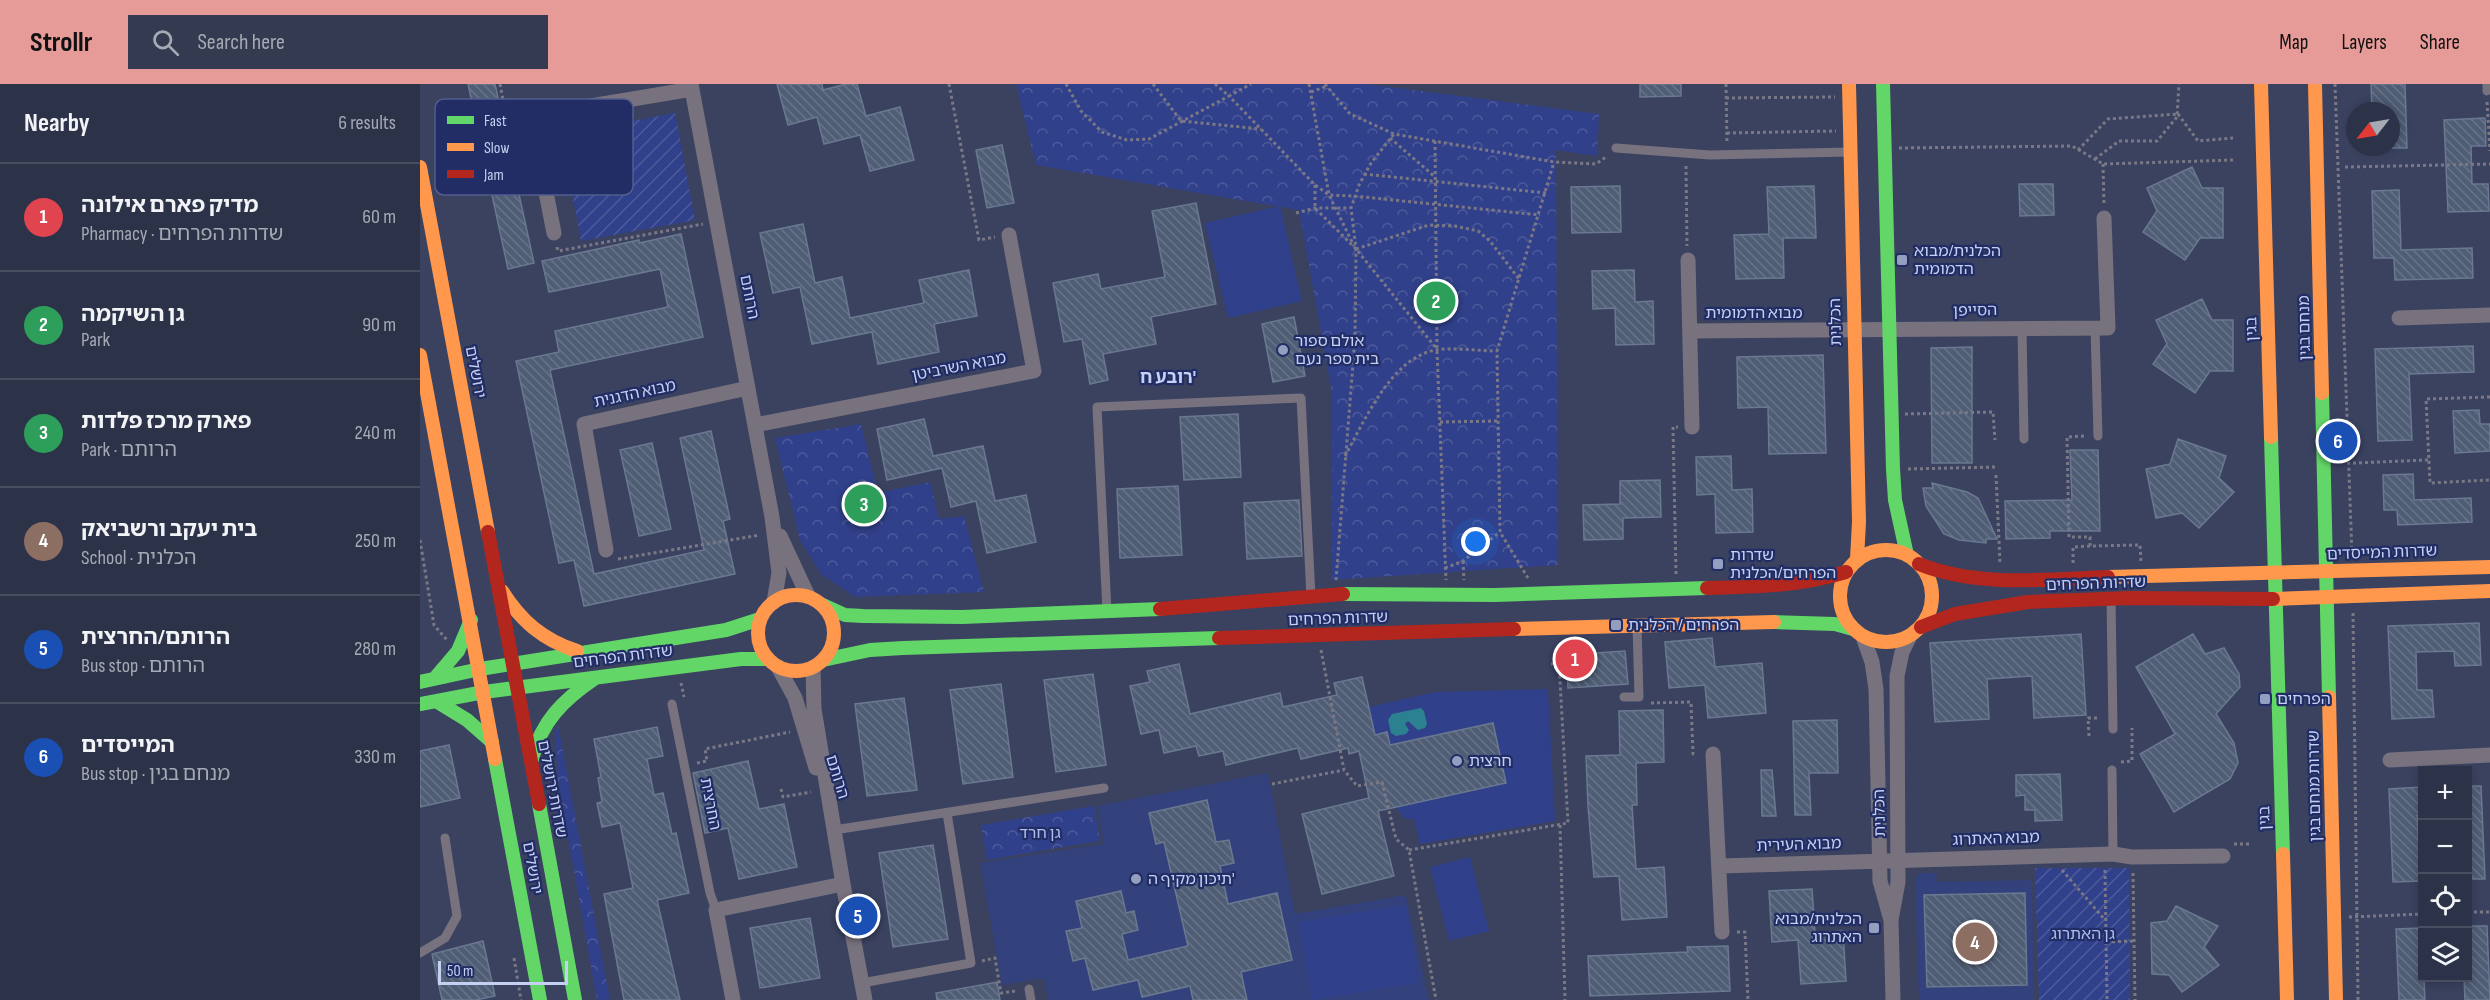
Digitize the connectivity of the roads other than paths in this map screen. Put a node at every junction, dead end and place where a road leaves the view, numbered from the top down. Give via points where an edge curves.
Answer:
1 (1883, 84) edge
2 (2315, 84) edge
3 (2261, 85) edge
4 (691, 87) edge
5 (1849, 91) edge
6 (625, 99) edge
7 (1616, 148) road end
8 (1850, 152) junction
9 (420, 167) edge
10 (547, 195) edge
11 (2104, 218) road end
12 (554, 233) road end
13 (1009, 235) road end
14 (1688, 260) road end
15 (2490, 315) edge
16 (2399, 318) dead end
17 (2095, 328) junction
18 (2022, 329) junction
19 (1854, 330) junction
20 (1888, 330) junction
21 (1690, 331) junction
22 (420, 355) edge
23 (748, 388) junction
24 (755, 425) junction
25 (1692, 427) road end
26 (2098, 436) road end
27 (2024, 439) dead end
28 (772, 517) junction
29 (606, 550) road end
30 (1907, 555) junction
31 (1857, 559) junction
32 (1919, 564) junction
33 (2490, 567) edge
34 (1846, 572) junction
35 (2328, 572) junction
36 (2275, 573) junction
37 (498, 583) junction
38 (2490, 591) edge
39 (808, 596) junction
40 (1311, 597) junction
41 (2328, 597) junction
42 (2111, 599) junction
43 (2276, 600) junction
44 (774, 602) junction
45 (823, 605) junction
46 (1107, 611) junction
47 (760, 619) junction
48 (471, 620) junction
49 (1637, 625) junction
50 (1915, 632) junction
51 (1858, 633) junction
52 (583, 652) junction
53 (513, 663) junction
54 (773, 663) junction
55 (818, 664) junction
56 (480, 669) junction
57 (597, 677) junction
58 (435, 678) junction
59 (420, 682) edge
60 (517, 688) junction
61 (484, 692) junction
62 (1624, 697) dead end
63 (436, 701) junction
64 (420, 704) edge
65 (672, 704) dead end
66 (2113, 729) dead end
67 (492, 742) junction
68 (1713, 754) road end
69 (2490, 755) edge
70 (2390, 760) dead end
71 (531, 764) junction
72 (2112, 770) road end
73 (1104, 788) dead end
74 (947, 813) junction
75 (834, 830) junction
76 (445, 838) dead end
77 (2109, 854) junction
78 (2223, 856) dead end
79 (1880, 860) junction
80 (1898, 860) junction
81 (1719, 866) junction
82 (843, 884) junction
83 (716, 910) junction
84 (1891, 920) junction
85 (1722, 932) road end
86 (420, 953) edge
87 (862, 983) junction
88 (1029, 989) road end
89 (540, 1000) edge
90 (575, 1000) edge
91 (733, 1000) edge
92 (865, 1000) edge
93 (1031, 1000) edge
94 (1893, 1000) edge
95 (2287, 1000) edge
96 (2336, 1000) edge

1 - 20 street
2 - 35 street, מנחם בגין
3 - 36 street, בגין
4 - 6 street
4 - 23 street, הרותם
5 - 8 street, הכלנית
7 - 8 lane via 1727,154
8 - 19 street, הכלנית
9 - 37 street, ירושלים
10 - 12 street
11 - 17 street via 2108,328
13 - 24 street, מבוא השרביטן via 1034,371
14 - 21 street, מבוא הדמומית
15 - 16 street
17 - 18 street, הסייפן
17 - 26 lane
18 - 20 street, הסייפן
18 - 27 lane
19 - 20 street, הסייפן
19 - 21 street, מבוא הדמומית
19 - 31 street, הכלנית
20 - 30 street via 1895,500
21 - 25 street, מבוא הדמומית
22 - 48 street
23 - 24 street, הרותם
23 - 29 street, מבוא הדגנית via 584,424
24 - 28 street, הרותם
28 - 39 street, הרותם
28 - 44 street, הרותם via 779,573
30 - 31 street via 1881,550
30 - 32 street
31 - 34 street
32 - 36 street, שדרות הפרחים via 1959,576 2001,580
32 - 50 street via 1932,589 1932,602 1928,616
33 - 35 street, שדרות המייסדים
34 - 40 street, שדרות הפרחים via 1784,586
34 - 51 street via 1839,596 1846,620
35 - 36 street, שדרות המייסדים
35 - 41 street, שדרות מנחם בגין
36 - 43 street
37 - 52 street via 530,628 551,643
37 - 53 street, שדרות ירושלים
38 - 41 street
39 - 44 street via 790,595
39 - 45 street
40 - 46 street, שדרות הפרחים
40 - 46 lane via 1300,398 1097,408
41 - 43 street
41 - 96 street, שדרות מנחם בגין
42 - 43 street, שדרות הפרחים
42 - 50 street, שדרות הפרחים via 1987,607 1955,614
42 - 66 lane
43 - 95 street, בגין
44 - 47 street
45 - 46 street, שדרות הפרחים via 845,615 897,617
45 - 55 street via 834,632 830,652
47 - 52 street, שדרות הפרחים via 726,630
47 - 54 street via 758,640
48 - 56 street
48 - 58 street via 458,651
49 - 51 street, שדרות הפרחים via 1803,622 1835,624
49 - 55 street, שדרות הפרחים via 881,650
49 - 62 lane via 1639,697
50 - 51 street via 1887,643
50 - 80 street, הכלנית via 1902,652 1897,676
51 - 79 street, הכלנית via 1872,662 1876,689
52 - 53 street, שדרות הפרחים
53 - 56 street, שדרות הפרחים
53 - 60 street, שדרות ירושלים
54 - 55 street via 801,671
54 - 57 street, שדרות הפרחים via 741,659
54 - 75 street, הרותם via 795,698
55 - 75 street, הרותם via 814,709
56 - 58 street, שדרות הפרחים
56 - 61 street
57 - 60 street, שדרות הפרחים
57 - 71 street via 553,712 534,745
58 - 59 street, שדרות הפרחים
60 - 61 street, שדרות הפרחים
60 - 71 street, שדרות ירושלים
61 - 63 street, שדרות הפרחים
61 - 67 street
63 - 64 street, שדרות הפרחים
63 - 67 street
65 - 83 lane, החרצית
67 - 89 street, ירושלים
68 - 81 street
69 - 70 street
71 - 90 street, שדרות ירושלים
72 - 77 lane
73 - 74 lane
74 - 75 lane
74 - 87 lane via 971,963
75 - 82 street, הרותם
76 - 86 lane via 458,916 446,938
77 - 78 street, מבוא האתרוג
77 - 80 street, מבוא האתרוג
79 - 80 street, מבוא האתרוג
79 - 81 street, מבוא העירית
79 - 84 street, הכלנית via 1883,898
80 - 84 street, הכלנית
81 - 85 street
82 - 83 street
82 - 87 street, הרותם
83 - 91 street, החרצית
84 - 94 street, הכלנית
87 - 92 street, הרותם
88 - 93 lane

